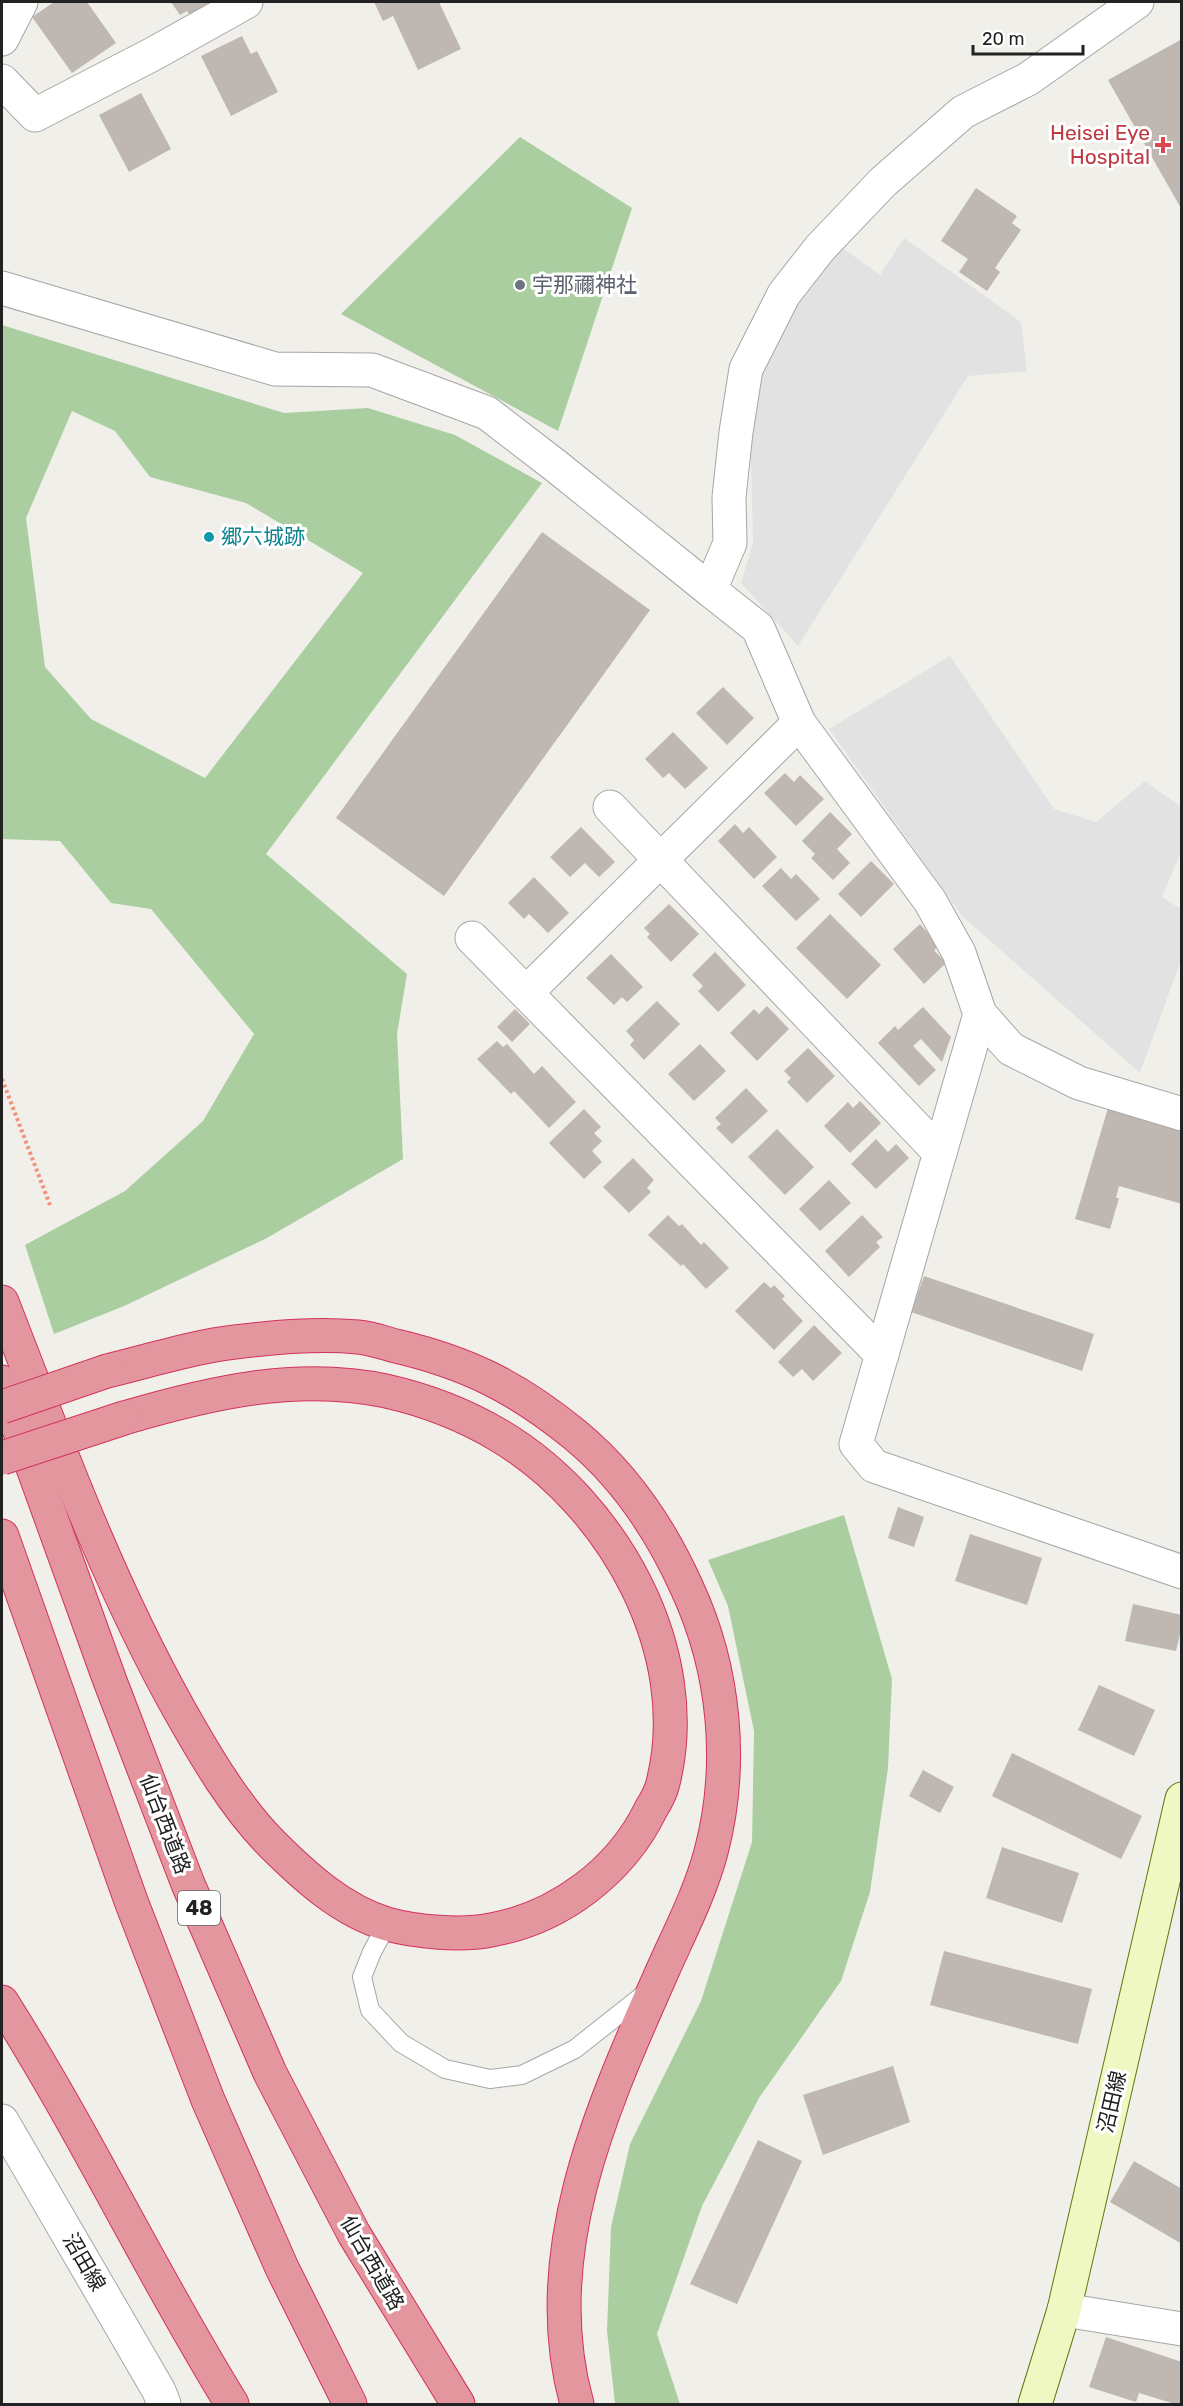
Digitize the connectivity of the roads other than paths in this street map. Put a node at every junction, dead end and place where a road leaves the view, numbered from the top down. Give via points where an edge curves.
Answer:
1 (21, 2) edge
2 (246, 2) edge
3 (1137, 2) edge
4 (2, 39) edge
5 (2, 81) edge
6 (2, 288) edge
7 (710, 590) junction
8 (799, 723) junction
9 (610, 807) dead end
10 (660, 860) junction
11 (472, 938) dead end
12 (526, 993) junction
13 (980, 1014) junction
14 (1182, 1114) edge
15 (940, 1153) junction
16 (2, 1302) edge
17 (882, 1354) junction
18 (2, 1382) edge
19 (2, 1407) edge
20 (2, 1458) edge
21 (2, 1536) edge
22 (1182, 1572) edge
23 (1182, 1798) edge
24 (387, 1924) junction
25 (656, 1985) junction
26 (2, 2002) edge
27 (2, 2121) edge
28 (1064, 2310) junction
29 (1182, 2329) edge
30 (164, 2404) edge
31 (232, 2404) edge
32 (350, 2404) edge
33 (458, 2404) edge
34 (577, 2404) edge
35 (1035, 2404) edge

1 - 4 street
2 - 5 street via 36,115
3 - 7 street via 1028,79 963,112 883,182 820,248 784,294 746,369 729,497 730,543
6 - 7 street via 275,369 372,370 487,413
7 - 8 street via 758,628
8 - 10 street
8 - 13 street via 930,901 959,953
9 - 10 street
10 - 12 street
10 - 15 street
11 - 12 street
12 - 17 street
13 - 14 street via 1011,1049 1079,1083
13 - 15 street
15 - 17 street
16 - 24 highway via 118,1590 199,1744 234,1799 269,1841 343,1905
17 - 22 street via 856,1444 874,1466
18 - 33 highway, 仙台西道路 / 48 via 188,1884 270,2073 354,2234
19 - 25 highway, bridge via 107,1371 231,1342 297,1336 360,1337 479,1372 540,1406 593,1450 639,1503 674,1558 699,1614 715,1672 723,1729 723,1789 710,1854
20 - 24 highway, bridge via 192,1398 254,1387 324,1383 384,1391 445,1408 502,1437 550,1474 592,1517 626,1564 654,1623 667,1679 670,1733 662,1787 641,1831 613,1865 590,1884 533,1918 489,1931 442,1932
21 - 32 highway via 131,1901 208,2100 282,2268
23 - 28 street, 沼田線
24 - 25 lane via 362,1977 370,2010 400,2043 445,2069 490,2079 522,2075 575,2049
25 - 34 highway via 592,2145 575,2204 565,2258 563,2320
26 - 31 highway via 190,2337
27 - 30 street, 沼田線
28 - 29 street
28 - 35 street, 沼田線

